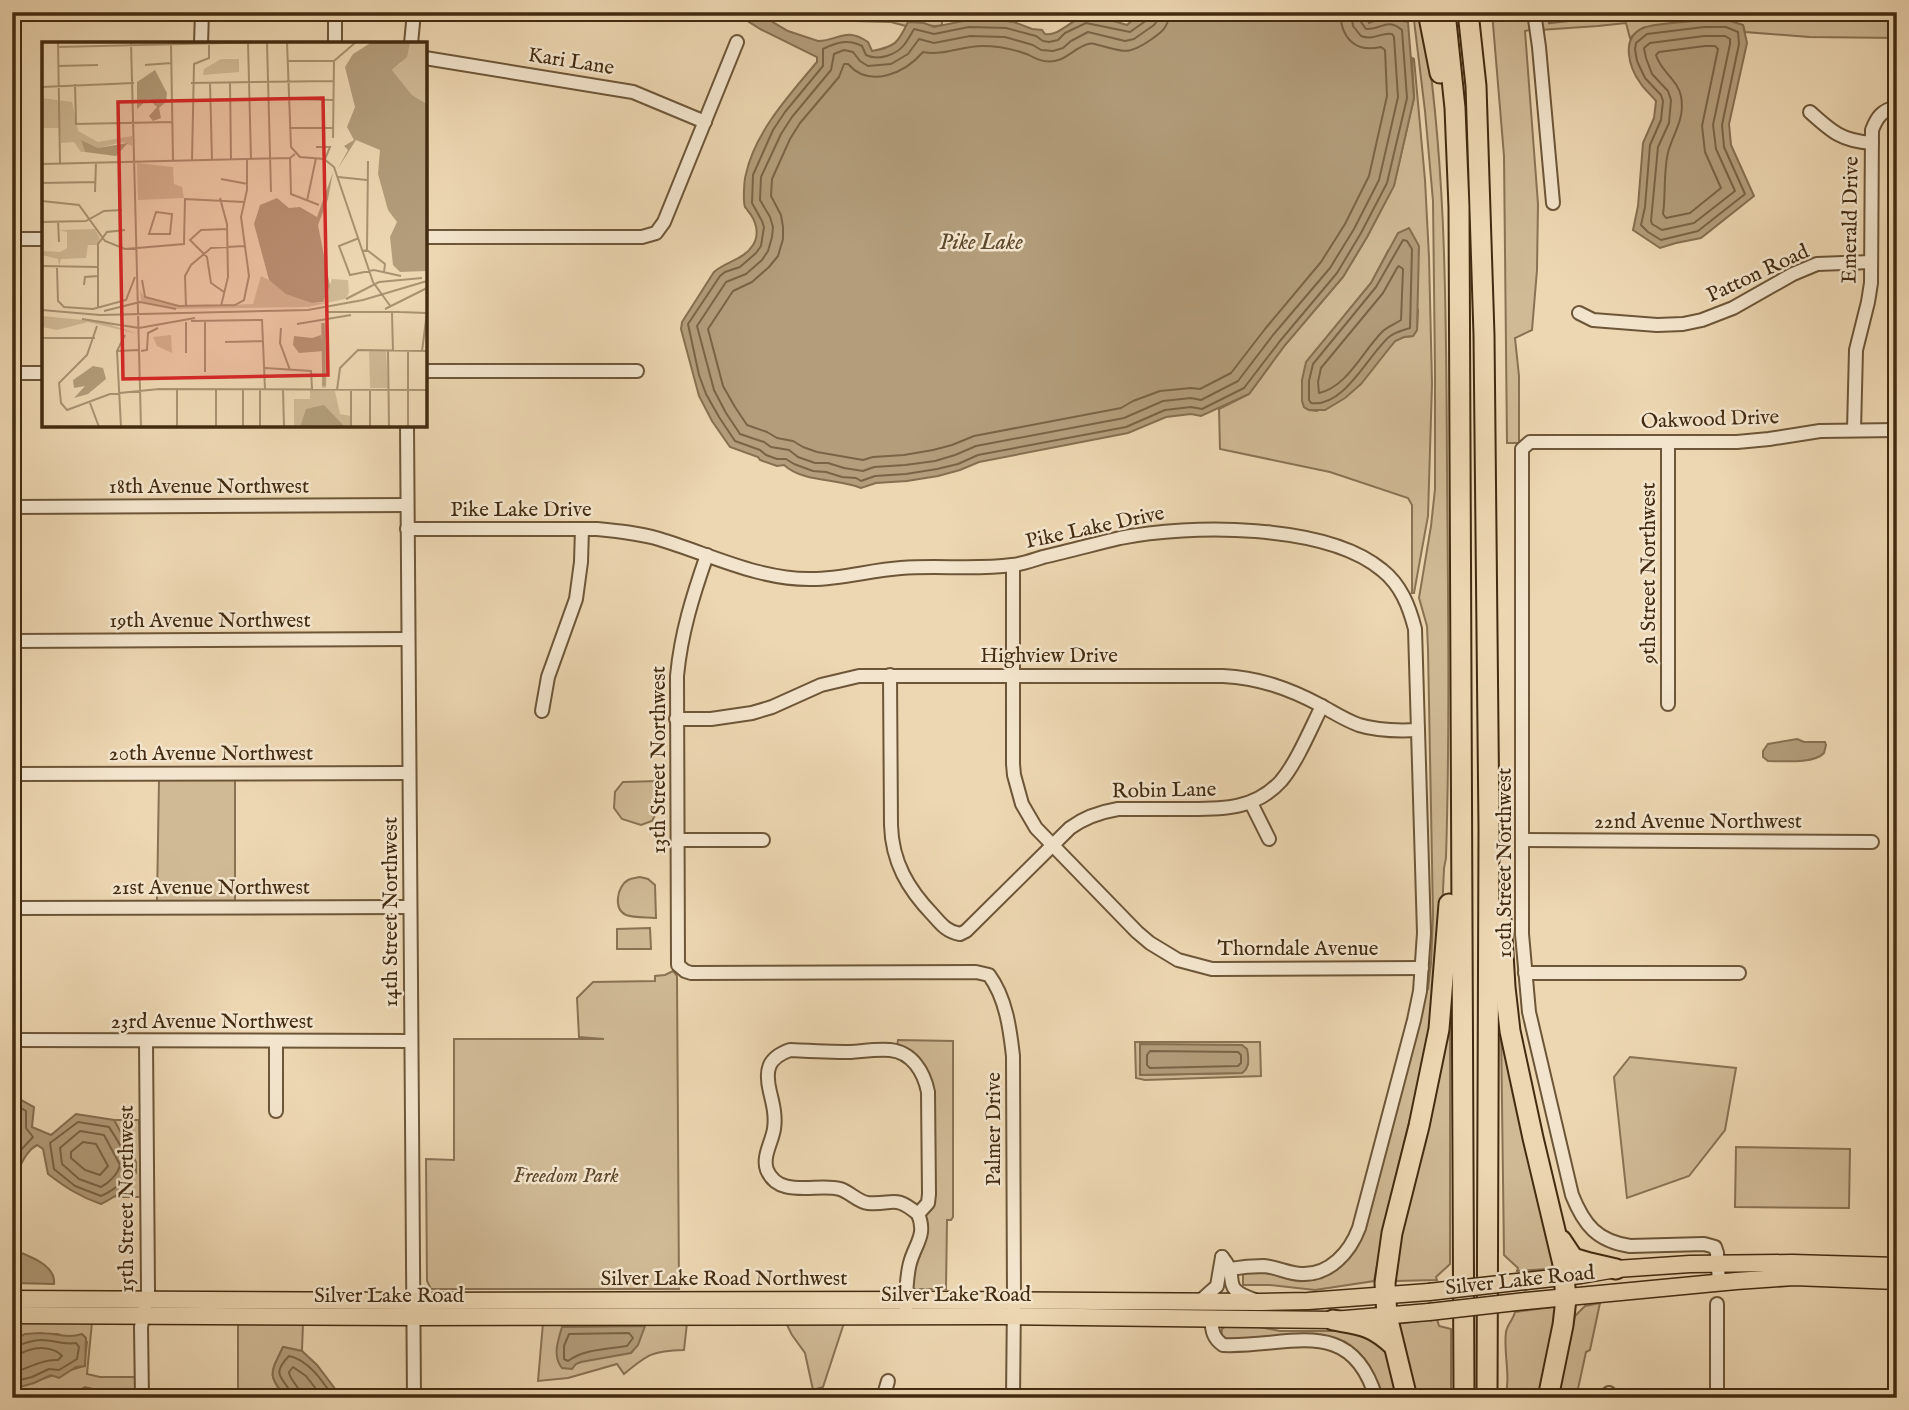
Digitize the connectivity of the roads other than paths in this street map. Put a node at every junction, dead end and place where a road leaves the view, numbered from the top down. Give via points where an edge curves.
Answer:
1 (202, 12) edge
2 (335, 12) edge
3 (414, 12) edge
4 (1428, 12) edge
5 (1445, 12) edge
6 (1468, 12) edge
7 (1480, 12) edge
8 (1534, 12) edge
9 (201, 42) edge
10 (335, 42) edge
11 (411, 42) edge
12 (737, 42) dead end
13 (427, 58) edge
14 (1476, 86) junction
15 (1897, 107) edge
16 (1810, 112) dead end
17 (705, 122) junction
18 (1872, 143) junction
19 (1553, 203) dead end
20 (427, 237) edge
21 (12, 239) edge
22 (42, 239) edge
23 (1871, 262) junction
24 (1579, 313) dead end
25 (1460, 336) junction
26 (427, 371) edge
27 (637, 371) dead end
28 (12, 373) edge
29 (42, 373) edge
30 (407, 427) edge
31 (1854, 430) junction
32 (1897, 430) edge
33 (1668, 442) junction
34 (1525, 444) joint
35 (407, 505) junction
36 (12, 507) edge
37 (407, 529) junction
38 (582, 529) junction
39 (707, 555) junction
40 (1013, 565) junction
41 (408, 639) junction
42 (12, 641) edge
43 (890, 675) junction
44 (1013, 676) junction
45 (1668, 704) dead end
46 (1322, 706) junction
47 (542, 711) dead end
48 (676, 719) junction
49 (1418, 730) junction
50 (409, 773) junction
51 (12, 774) edge
52 (1461, 788) junction
53 (1251, 803) junction
54 (1489, 830) junction
55 (1269, 839) dead end
56 (1524, 839) junction
57 (678, 840) junction
58 (763, 840) dead end
59 (1872, 842) dead end
60 (1053, 845) junction
61 (410, 906) junction
62 (12, 908) edge
63 (1422, 968) junction
64 (976, 972) joint
65 (1525, 973) junction
66 (1739, 973) dead end
67 (12, 1040) edge
68 (146, 1041) junction
69 (276, 1041) junction
70 (411, 1041) junction
71 (276, 1111) dead end
72 (918, 1214) junction
73 (1556, 1231) junction
74 (1718, 1264) junction
75 (1897, 1266) edge
76 (1230, 1269) junction
77 (1616, 1269) junction
78 (1564, 1277) junction
79 (1897, 1281) edge
80 (1719, 1282) junction
81 (1385, 1296) junction
82 (12, 1299) edge
83 (1566, 1299) junction
84 (147, 1300) junction
85 (906, 1300) junction
86 (1199, 1302) junction
87 (1261, 1302) junction
88 (1717, 1304) dead end
89 (1014, 1308) junction
90 (414, 1309) junction
91 (12, 1315) edge
92 (905, 1316) junction
93 (1387, 1316) junction
94 (142, 1317) junction
95 (1211, 1318) junction
96 (1332, 1320) junction
97 (1394, 1346) junction
98 (888, 1381) dead end
99 (142, 1398) edge
100 (415, 1398) edge
101 (883, 1398) edge
102 (1013, 1398) edge
103 (1376, 1398) edge
104 (1407, 1398) edge
105 (1464, 1398) edge
106 (1487, 1398) edge
107 (1548, 1398) edge
108 (1717, 1398) edge

1 - 9 street
2 - 10 street
3 - 11 street
4 - 25 highway via 1449,142
5 - 25 highway via 1457,157
6 - 14 highway
7 - 14 highway
8 - 19 street
12 - 17 street
13 - 17 street, Kari Lane via 633,92
14 - 54 highway via 1484,335
15 - 18 street, Emerald Drive via 1878,117
16 - 18 street via 1838,135
17 - 20 street via 656,233 642,237
18 - 23 street, Emerald Drive
21 - 22 street
23 - 24 street, Patton Road via 1817,264 1733,308 1683,324 1593,320
23 - 31 street, Emerald Drive via 1868,302 1856,350
25 - 52 highway
26 - 27 street
28 - 29 street
30 - 35 street, 14th Street Northwest
31 - 32 street, Oakwood Drive
31 - 33 street, Oakwood Drive via 1737,442
33 - 34 street, Oakwood Drive
33 - 45 street, 9th Street Northwest
34 - 56 street, 10th Street Northwest via 1521,454
35 - 36 street, 18th Avenue Northwest
35 - 37 street, 14th Street Northwest
37 - 38 street, Pike Lake Drive
37 - 41 street, 14th Street Northwest
38 - 39 street, Pike Lake Drive via 639,534
38 - 47 street via 576,599 548,677
39 - 40 street, Pike Lake Drive via 772,576 810,579 901,568
39 - 48 street, 13th Street Northwest via 686,617
40 - 44 street, Thorndale Avenue
40 - 49 street, Pike Lake Drive via 1120,538 1214,528 1309,539 1356,554 1371,561 1405,596 1415,628
41 - 42 street, 19th Avenue Northwest
41 - 50 street, 14th Street Northwest
43 - 44 street, Highview Drive
43 - 48 street, Highview Drive via 839,680 752,713
43 - 60 street, Robin Lane via 892,844 916,898 946,929 960,934
44 - 46 street, Highview Drive via 1244,677 1283,687
44 - 60 street, Thorndale Avenue via 1017,791 1027,815
46 - 49 street, Highview Drive via 1374,729
46 - 53 street, Robin Lane via 1287,772 1273,789
48 - 57 street, 13th Street Northwest
49 - 63 street, Pike Lake Drive
50 - 51 street, 20th Avenue Northwest
50 - 61 street, 14th Street Northwest
52 - 81 highway via 1451,848 1439,1030 1392,1233
52 - 105 highway
53 - 55 street
53 - 60 street, Robin Lane via 1226,809 1105,811 1081,820
54 - 73 highway via 1498,868 1510,1031
54 - 106 highway
56 - 59 street, 22nd Avenue Northwest
56 - 65 street, 10th Street Northwest
57 - 58 street
57 - 64 street, 13th Street Northwest via 677,960 691,973
60 - 63 street, Thorndale Avenue via 1150,943 1196,966 1228,970
61 - 62 street, 21st Avenue Northwest
61 - 70 street, 14th Street Northwest
63 - 76 street, Pike Lake Drive via 1414,1020 1354,1240 1336,1262 1316,1272 1303,1275 1262,1266
64 - 89 street, Palmer Drive via 989,975 993,982 1011,1038
65 - 66 street
65 - 74 street, 10th Street Northwest via 1537,1048 1574,1202 1582,1218 1598,1234 1618,1244 1710,1245 1715,1247
67 - 68 street, 23rd Avenue Northwest
68 - 69 street, 23rd Avenue Northwest
68 - 84 street, 15th Street Northwest
69 - 70 street, 23rd Avenue Northwest
69 - 71 street
70 - 90 street, 14th Street Northwest
72 - 72 street via 929,1194 928,1092 921,1070 908,1057 891,1050 790,1050 775,1057 767,1081 775,1126 766,1156 771,1177 789,1188 839,1189 869,1203 900,1202
72 - 85 street via 922,1234 910,1262
73 - 77 highway via 1573,1258
73 - 78 highway
74 - 75 main road, Silver Lake Road Northwest
74 - 77 main road, Silver Lake Road Northwest
74 - 80 street
76 - 86 street via 1222,1258 1217,1286
76 - 87 street via 1234,1290
77 - 78 main road, Silver Lake Road Northwest
78 - 81 main road, Silver Lake Road Northwest, bridge
78 - 83 highway
79 - 80 main road, Silver Lake Road via 1794,1277
80 - 83 main road, Silver Lake Road
81 - 87 main road, Silver Lake Road Northwest
81 - 93 highway
82 - 84 main road, Silver Lake Road Northwest
83 - 93 main road, Silver Lake Road, bridge
83 - 107 highway
84 - 90 main road, Silver Lake Road Northwest
84 - 94 street, 15th Street Northwest
85 - 89 main road, Silver Lake Road Northwest
85 - 90 main road, Silver Lake Road Northwest
85 - 92 street
86 - 87 main road, Silver Lake Road Northwest
86 - 89 main road, Silver Lake Road Northwest
88 - 108 street
89 - 92 main road, Silver Lake Road
89 - 95 main road, Silver Lake Road
89 - 102 street, Palmer Drive
90 - 92 main road, Silver Lake Road
90 - 94 main road, Silver Lake Road
90 - 100 street, 14th Street Northwest
91 - 94 main road, Silver Lake Road
93 - 96 main road, Silver Lake Road
93 - 97 highway
94 - 99 street, 15th Street Northwest
95 - 96 main road, Silver Lake Road
95 - 103 street via 1215,1340 1223,1345 1318,1340 1348,1350 1371,1379
96 - 97 highway via 1367,1326
97 - 104 highway
98 - 101 street

